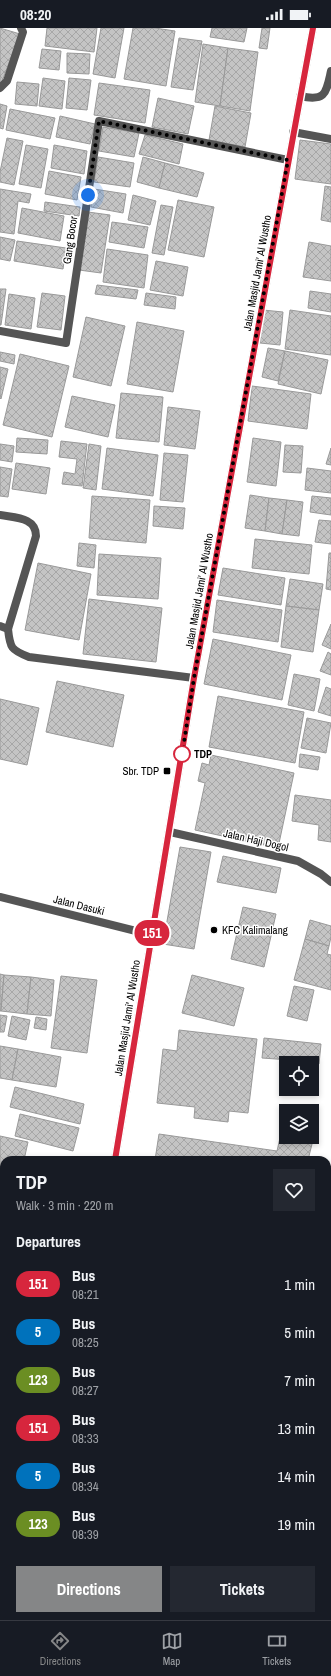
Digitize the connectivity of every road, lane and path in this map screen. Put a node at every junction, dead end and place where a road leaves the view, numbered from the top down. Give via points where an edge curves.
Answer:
1 (21, 28) edge
2 (313, 28) edge
3 (331, 71) edge
4 (0, 88) edge
5 (300, 96) junction
6 (293, 132) junction
7 (331, 139) edge
8 (288, 160) junction
9 (0, 331) edge
10 (0, 515) edge
11 (4, 627) edge
12 (194, 678) junction
13 (170, 832) junction
14 (331, 882) edge
15 (0, 897) edge
16 (152, 936) junction
17 (116, 1156) edge

1 - 4 street via 23,32 7,81
2 - 5 street, Jalan Masjid Jami' Al Wustho
3 - 5 street via 323,96
5 - 6 street, Jalan Masjid Jami' Al Wustho
6 - 7 street
6 - 8 street, Jalan Masjid Jami' Al Wustho
8 - 9 street, Gang Bocor via 99,121 66,344
8 - 12 street, Jalan Masjid Jami' Al Wustho
10 - 11 street via 29,522 36,529 36,536
11 - 12 street via 15,652 29,657
12 - 13 street, Jalan Masjid Jami' Al Wustho
13 - 14 street, Jalan Haji Dogol via 298,861
13 - 16 street, Jalan Masjid Jami' Al Wustho
15 - 16 street, Jalan Dasuki
16 - 17 street, Jalan Masjid Jami' Al Wustho

